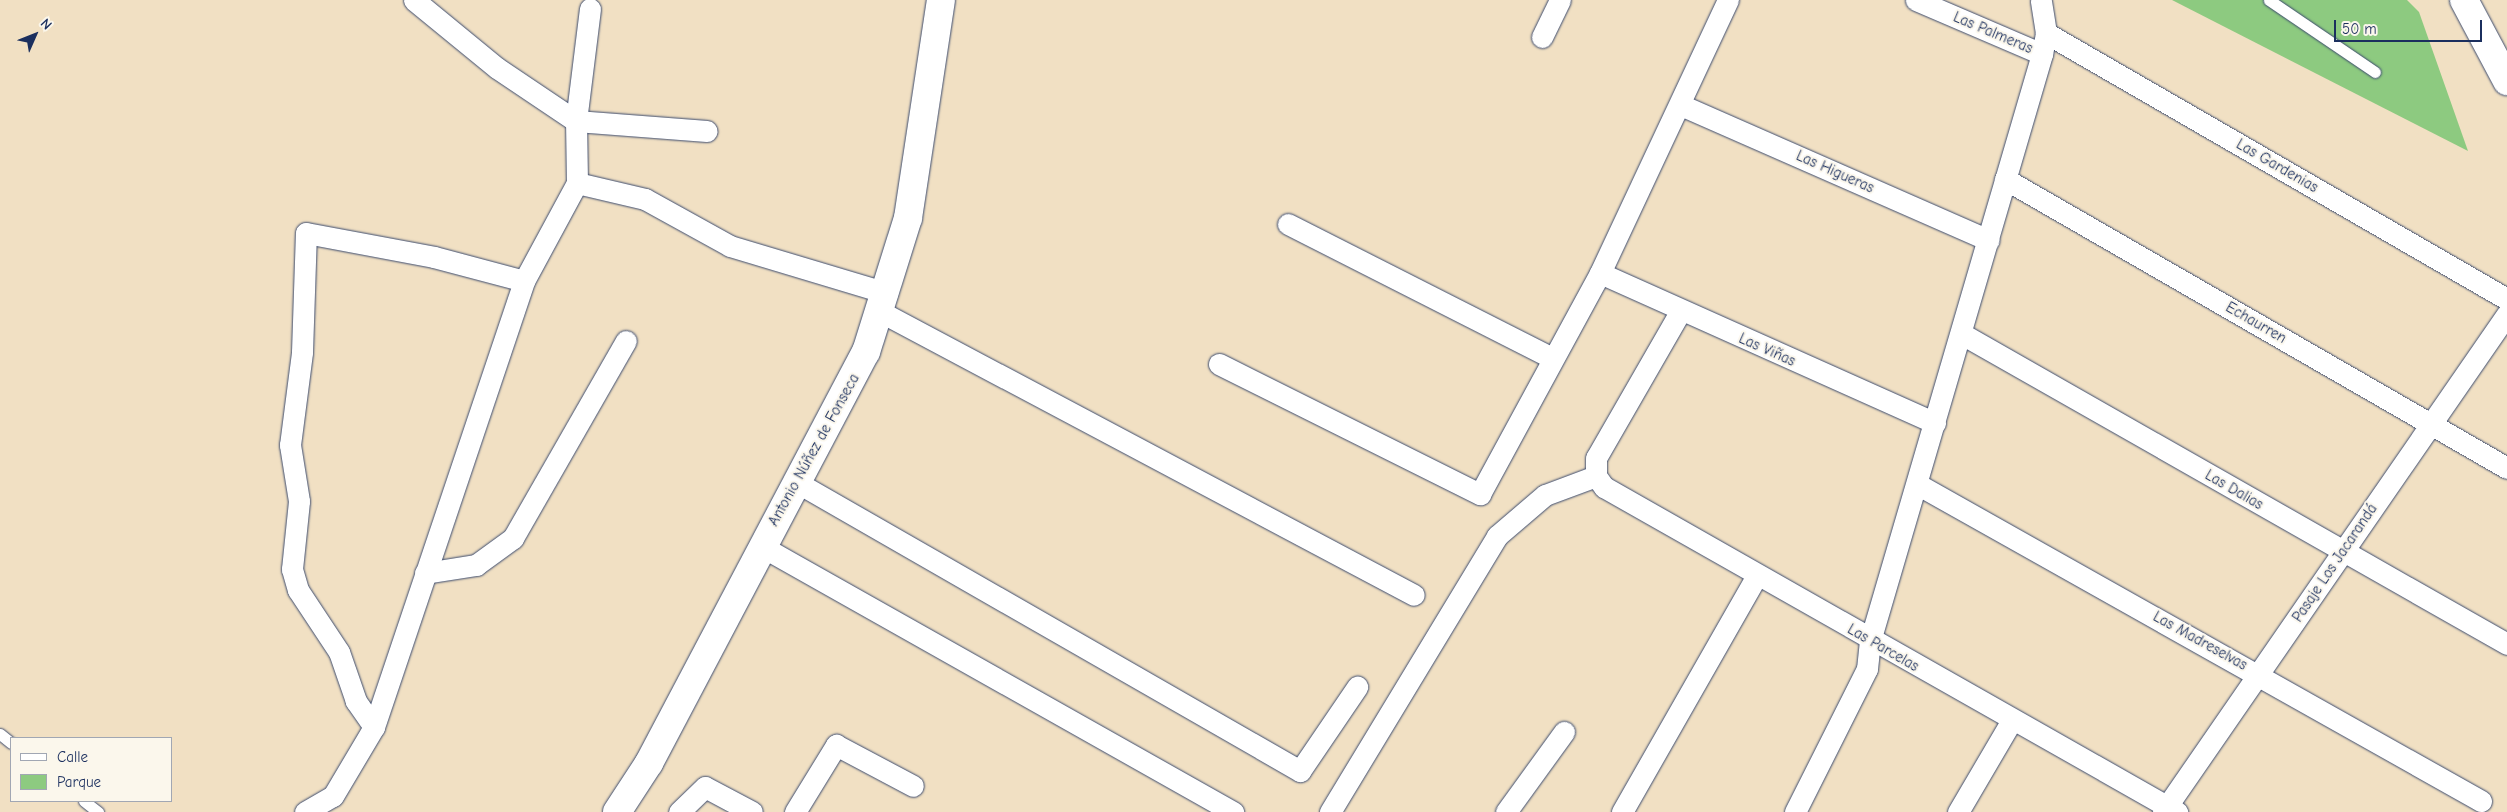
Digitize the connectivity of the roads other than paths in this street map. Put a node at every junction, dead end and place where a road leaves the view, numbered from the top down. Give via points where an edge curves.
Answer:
1 (414, 0) edge
2 (941, 0) edge
3 (1560, 0) edge
4 (1728, 0) edge
5 (1916, 0) edge
6 (2041, 0) edge
7 (2269, 0) edge
8 (2464, 0) edge
9 (590, 9) dead end
10 (2046, 33) junction
11 (1542, 37) dead end
12 (2042, 54) junction
13 (2375, 72) dead end
14 (2507, 81) edge
15 (1681, 105) junction
16 (576, 121) junction
17 (707, 131) dead end
18 (2005, 179) junction
19 (577, 183) junction
20 (1288, 224) dead end
21 (1989, 240) junction
22 (1600, 273) junction
23 (524, 281) junction
24 (2507, 299) edge
25 (884, 303) junction
26 (1680, 312) junction
27 (2507, 314) edge
28 (1962, 334) junction
29 (626, 341) dead end
30 (1552, 358) junction
31 (1219, 364) dead end
32 (1935, 423) junction
33 (2431, 423) junction
34 (2507, 468) edge
35 (1596, 476) junction
36 (798, 483) junction
37 (1917, 484) junction
38 (761, 546) junction
39 (2343, 553) junction
40 (425, 572) junction
41 (1757, 575) junction
42 (1414, 595) dead end
43 (1870, 641) junction
44 (2507, 644) edge
45 (2259, 674) junction
46 (1357, 686) dead end
47 (2012, 720) junction
48 (374, 726) junction
49 (1564, 732) dead end
50 (0, 734) edge
51 (10, 742) edge
52 (913, 786) dead end
53 (2481, 801) dead end
54 (85, 802) edge
55 (2169, 810) edge
56 (98, 812) edge
57 (305, 812) edge
58 (617, 812) edge
59 (678, 812) edge
60 (752, 812) edge
61 (795, 812) edge
62 (1232, 812) edge
63 (1330, 812) edge
64 (1506, 812) edge
65 (1622, 812) edge
66 (1795, 812) edge
67 (1958, 812) edge

1 - 16 street via 497,68
2 - 25 main road, Antonio Núñez de Fonseca via 908,218
3 - 11 street
4 - 15 street
5 - 12 street, Las Palmeras
6 - 10 street
7 - 13 lane
8 - 14 main road
9 - 16 street
10 - 12 street
10 - 24 street, Las Gardenias
12 - 18 street
15 - 21 street, Las Higueras
15 - 22 street
16 - 17 street
16 - 19 street
18 - 21 street
18 - 33 street, Echaurren
19 - 23 street
19 - 25 street via 645,198 730,246
20 - 30 street
21 - 28 street
22 - 26 street, Las Viñas
22 - 30 street
23 - 40 street
23 - 48 street via 425,255 306,233 302,352 290,445 299,501 292,569 298,590 339,652 356,701
25 - 36 main road, Antonio Núñez de Fonseca via 848,391
25 - 42 street
26 - 32 street, Las Viñas
26 - 35 street via 1599,450
27 - 33 street, Pasaje Los Jacarandá
28 - 32 street
28 - 39 street, Las Dalias
29 - 40 street via 513,538 476,564
30 - 31 street via 1480,494
32 - 37 street
33 - 34 street, Echaurren
33 - 39 street, Pasaje Los Jacarandá
35 - 41 street, Las Parcelas via 1609,492
35 - 63 street via 1545,496 1497,536
36 - 38 main road, Antonio Núñez de Fonseca
36 - 46 street via 1300,770
37 - 43 street
37 - 45 street, Las Madreselvas
38 - 58 main road, Antonio Núñez de Fonseca via 649,762
38 - 62 street
39 - 44 street, Las Dalias
39 - 45 street, Pasaje Los Jacarandá
40 - 48 street
41 - 43 street, Las Parcelas
41 - 65 street
43 - 47 street, Las Parcelas
43 - 66 street via 1867,669 1857,696
45 - 53 street, Las Madreselvas
45 - 55 street, Pasaje Los Jacarandá
47 - 55 street, Las Parcelas
47 - 67 street
48 - 57 street via 333,796
49 - 64 street
50 - 51 lane
52 - 61 street via 836,744
54 - 56 lane
59 - 60 street via 705,787

